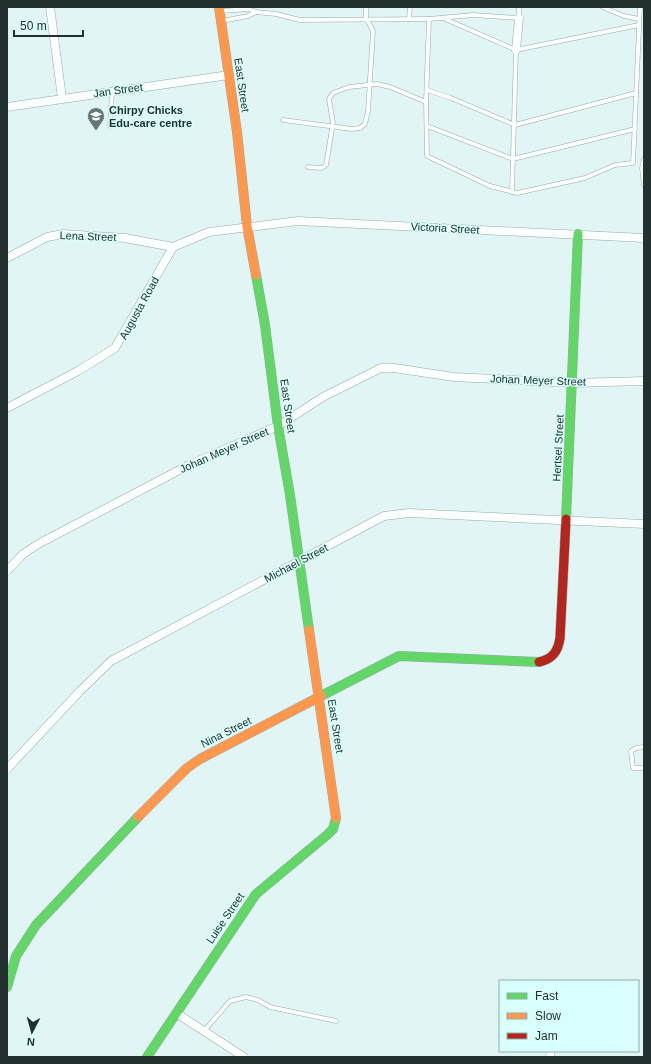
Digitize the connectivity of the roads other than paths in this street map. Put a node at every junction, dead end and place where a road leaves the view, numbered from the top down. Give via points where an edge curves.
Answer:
1 (50, 7) edge
2 (366, 7) edge
3 (410, 7) edge
4 (519, 7) edge
5 (602, 7) edge
6 (640, 7) edge
7 (219, 9) edge
8 (256, 12) junction
9 (366, 18) junction
10 (442, 18) junction
11 (519, 18) junction
12 (409, 19) junction
13 (429, 19) junction
14 (639, 19) junction
15 (221, 21) junction
16 (639, 25) junction
17 (516, 50) junction
18 (229, 75) junction
19 (371, 84) junction
20 (427, 90) junction
21 (112, 91) junction
22 (636, 93) junction
23 (62, 98) junction
24 (426, 102) junction
25 (7, 107) edge
26 (283, 120) dead end
27 (516, 125) junction
28 (110, 126) dead end
29 (427, 126) junction
30 (332, 127) junction
31 (635, 129) junction
32 (513, 159) junction
33 (644, 159) edge
34 (308, 167) dead end
35 (644, 185) edge
36 (512, 192) junction
37 (247, 226) junction
38 (578, 234) junction
39 (644, 238) edge
40 (174, 247) junction
41 (7, 258) edge
42 (644, 381) edge
43 (573, 383) junction
44 (7, 408) edge
45 (278, 426) junction
46 (566, 520) junction
47 (644, 524) edge
48 (299, 561) junction
49 (7, 571) edge
50 (549, 659) joint
51 (319, 697) junction
52 (644, 747) edge
53 (644, 768) edge
54 (7, 769) edge
55 (336, 808) joint
56 (7, 987) edge
57 (176, 1013) junction
58 (336, 1021) dead end
59 (204, 1031) junction
60 (147, 1057) edge
61 (244, 1057) edge

1 - 23 street
2 - 9 lane
3 - 12 lane
4 - 11 lane
5 - 14 lane
6 - 14 lane
7 - 8 lane
7 - 15 street, East Street
8 - 9 lane via 300,20
8 - 15 lane
9 - 12 lane
9 - 19 lane via 373,31
10 - 11 lane via 473,15
10 - 13 lane
10 - 17 lane
11 - 17 street
12 - 13 lane
13 - 20 lane
14 - 16 lane
15 - 18 street, East Street
16 - 17 lane
16 - 22 lane
17 - 27 lane
18 - 21 street, Jan Street
18 - 37 street, East Street
19 - 24 lane via 390,87
19 - 30 lane via 349,87 331,95 329,99
19 - 30 lane via 365,124 357,129
20 - 24 lane
20 - 27 lane
21 - 23 street, Jan Street
21 - 28 lane
22 - 27 lane
22 - 31 lane
23 - 25 street, Jan Street
24 - 29 lane
26 - 30 lane
27 - 32 lane
29 - 32 lane
29 - 36 lane via 426,154 429,158 490,186
30 - 34 lane via 326,165 322,168
31 - 32 lane
31 - 36 lane via 634,160 631,164 615,165 585,178 524,192
32 - 36 lane
33 - 35 lane
37 - 38 street, Victoria Street via 298,221
37 - 40 street via 209,232
37 - 45 street, East Street via 265,325
38 - 39 street, Victoria Street
38 - 43 street, Hertsel Street
40 - 41 street, Lena Street via 125,238 63,234 47,237
40 - 44 street, Augusta Road via 115,348 78,371
42 - 43 street, Johan Meyer Street
43 - 45 street, Johan Meyer Street via 454,377 386,368 369,373 323,396
43 - 46 street, Hertsel Street
45 - 48 street, East Street
45 - 49 street, Johan Meyer Street via 189,465 40,543 23,554
46 - 47 street, Michael Street
46 - 48 street, Michael Street via 396,513 384,516
46 - 50 street, Hertsel Street via 560,640 557,651
48 - 51 street, East Street
48 - 54 street, Michael Street via 111,661
50 - 51 street, Nina Street via 540,662 403,656 390,660
51 - 55 street, East Street
51 - 56 street, Nina Street via 187,768 36,925 16,956
52 - 53 lane via 631,751 632,768
55 - 57 street, Luise Street via 336,820 332,830 256,894
57 - 59 street
57 - 60 street, Luise Street
58 - 59 lane via 270,1007 246,997 230,1001
59 - 61 street

